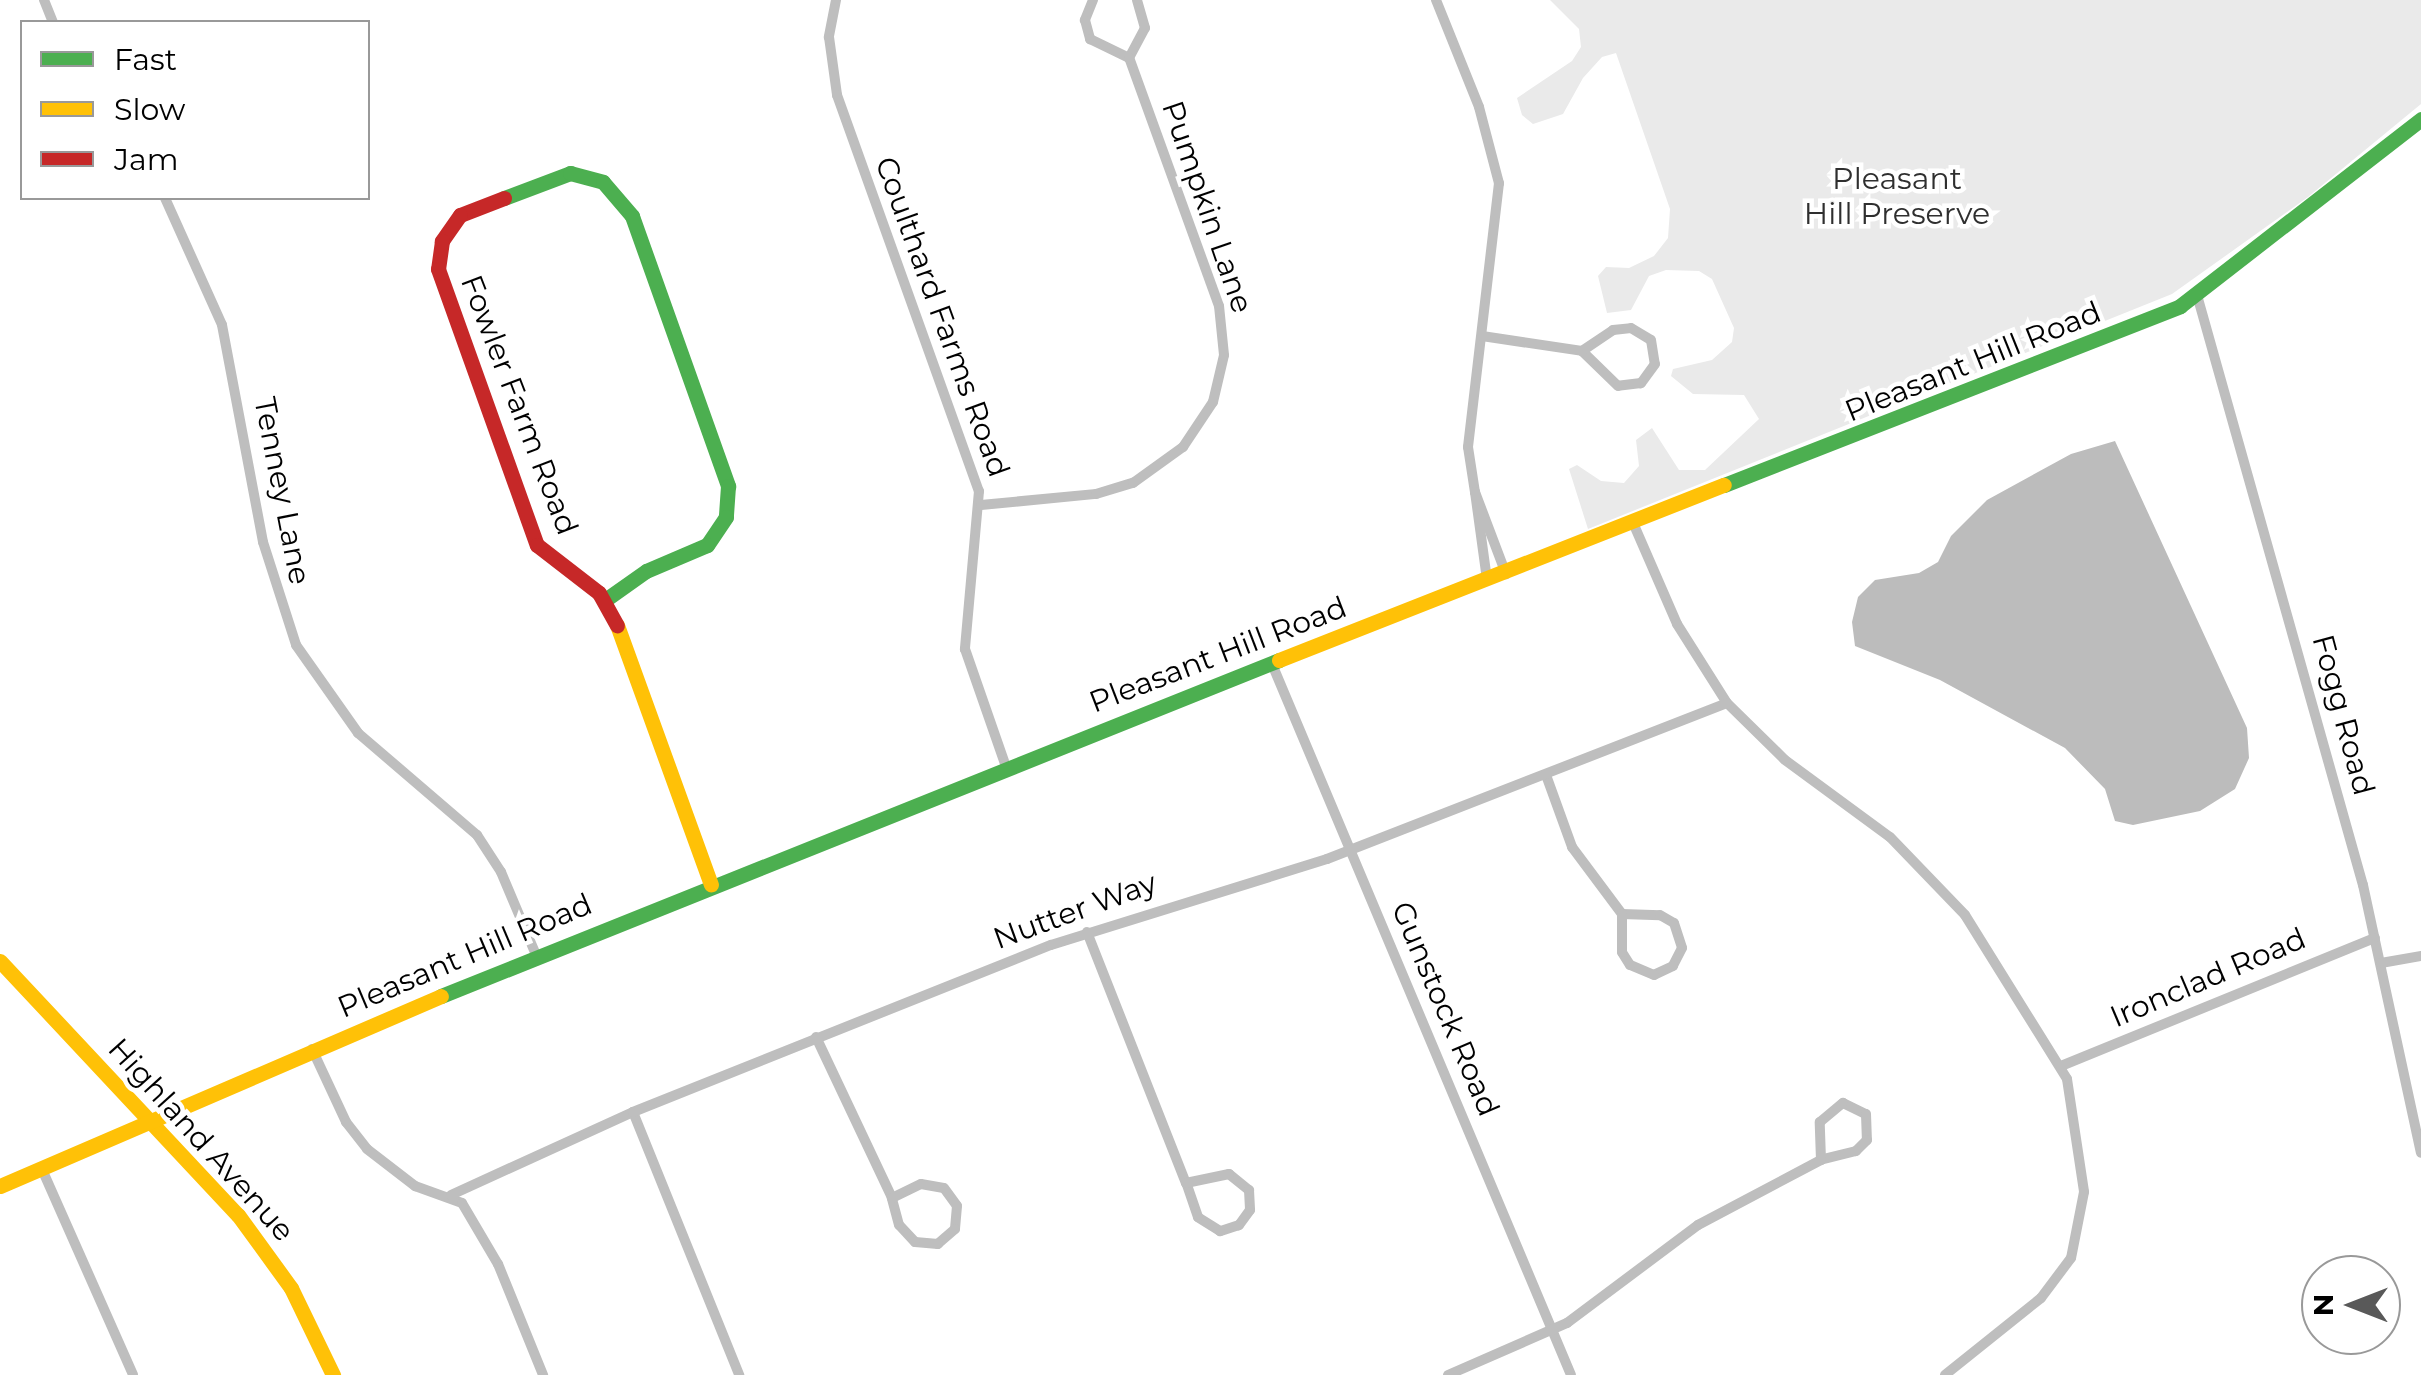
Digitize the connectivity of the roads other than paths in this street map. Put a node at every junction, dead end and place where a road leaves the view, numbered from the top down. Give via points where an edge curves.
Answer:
1 (836, 0) edge
2 (1093, 0) edge
3 (1138, 0) edge
4 (1436, 0) edge
5 (1130, 58) junction
6 (2421, 120) edge
7 (166, 200) edge
8 (2197, 295) junction
9 (1482, 336) junction
10 (1582, 350) junction
11 (1475, 492) junction
12 (981, 505) junction
13 (1634, 526) junction
14 (1506, 574) junction
15 (1488, 580) junction
16 (605, 600) junction
17 (1272, 664) junction
18 (1727, 703) junction
19 (1006, 766) junction
20 (1546, 775) junction
21 (1352, 850) junction
22 (711, 884) junction
23 (1622, 914) junction
24 (1086, 932) junction
25 (2375, 938) junction
26 (536, 956) junction
27 (2421, 956) edge
28 (0, 962) edge
29 (2380, 963) junction
30 (816, 1037) junction
31 (312, 1050) junction
32 (2062, 1066) junction
33 (633, 1112) junction
34 (148, 1118) junction
35 (2421, 1154) edge
36 (1821, 1160) junction
37 (41, 1167) junction
38 (1186, 1182) junction
39 (0, 1186) edge
40 (451, 1195) junction
41 (892, 1198) junction
42 (1552, 1331) junction
43 (133, 1375) edge
44 (333, 1375) edge
45 (543, 1375) edge
46 (739, 1375) edge
47 (1448, 1375) edge
48 (1571, 1375) edge
49 (1945, 1375) edge

1 - 12 street, Coulthard Farms Road via 829,37 836,95
2 - 5 street via 1084,20 1090,39
3 - 5 street via 1146,28
4 - 9 street via 1498,166 1498,221
5 - 12 street, Pumpkin Lane via 1219,306 1224,355 1213,402 1183,447 1133,483 1096,494
6 - 8 street, Pleasant Hill Road
7 - 26 street, Tenney Lane via 222,325 262,542 296,644 358,733 476,835 501,872
8 - 13 street, Pleasant Hill Road via 2099,342
8 - 25 street, Fogg Road
9 - 10 street
9 - 11 street via 1468,447
10 - 10 street via 1618,386 1641,383 1655,364 1651,340 1631,328 1613,330
11 - 14 street
11 - 15 street
12 - 19 street, Coulthard Farms Road via 965,650
13 - 14 street, Pleasant Hill Road
13 - 18 street via 1677,624
14 - 15 street, Pleasant Hill Road
15 - 17 street, Pleasant Hill Road
16 - 16 street, Fowler Farm Road via 537,544 438,269 442,240 460,215 570,173 602,182 632,216 728,486 726,517 712,540 646,571
16 - 22 street
17 - 19 street, Pleasant Hill Road
17 - 21 street, Gunstock Road
18 - 20 street, Nutter Way
18 - 32 street via 1785,760 1890,837 1965,915
19 - 22 street, Pleasant Hill Road
20 - 21 street, Nutter Way
20 - 23 street via 1572,847
21 - 24 street, Nutter Way
21 - 42 street, Gunstock Road
22 - 26 street, Pleasant Hill Road
23 - 23 street via 1622,952 1630,966 1649,975 1673,966 1682,948 1674,923 1655,914
24 - 30 street, Nutter Way
24 - 38 street
25 - 29 street, Fogg Road
25 - 32 street, Ironclad Road
26 - 31 street, Pleasant Hill Road
27 - 29 street
28 - 34 street, Highland Avenue
29 - 35 street, Fogg Road
30 - 33 street, Nutter Way
30 - 41 street
31 - 34 street, Pleasant Hill Road
31 - 40 street via 346,1122 367,1149 416,1186
32 - 49 street via 2082,1157 2083,1211 2074,1248 2052,1287
33 - 40 street, Nutter Way
33 - 46 street
34 - 37 street, Pleasant Hill Road
34 - 44 street, Highland Avenue via 270,1256
36 - 36 street via 1864,1144 1870,1124 1858,1107 1843,1103 1825,1112
36 - 42 street via 1698,1224
37 - 39 street, Pleasant Hill Road
37 - 43 street
38 - 38 street via 1208,1226 1226,1230 1248,1216 1251,1196 1235,1176
40 - 45 street via 498,1264
41 - 41 street via 902,1231 915,1242 938,1244 955,1229 958,1206 944,1188 921,1184
42 - 47 street
42 - 48 street, Gunstock Road

